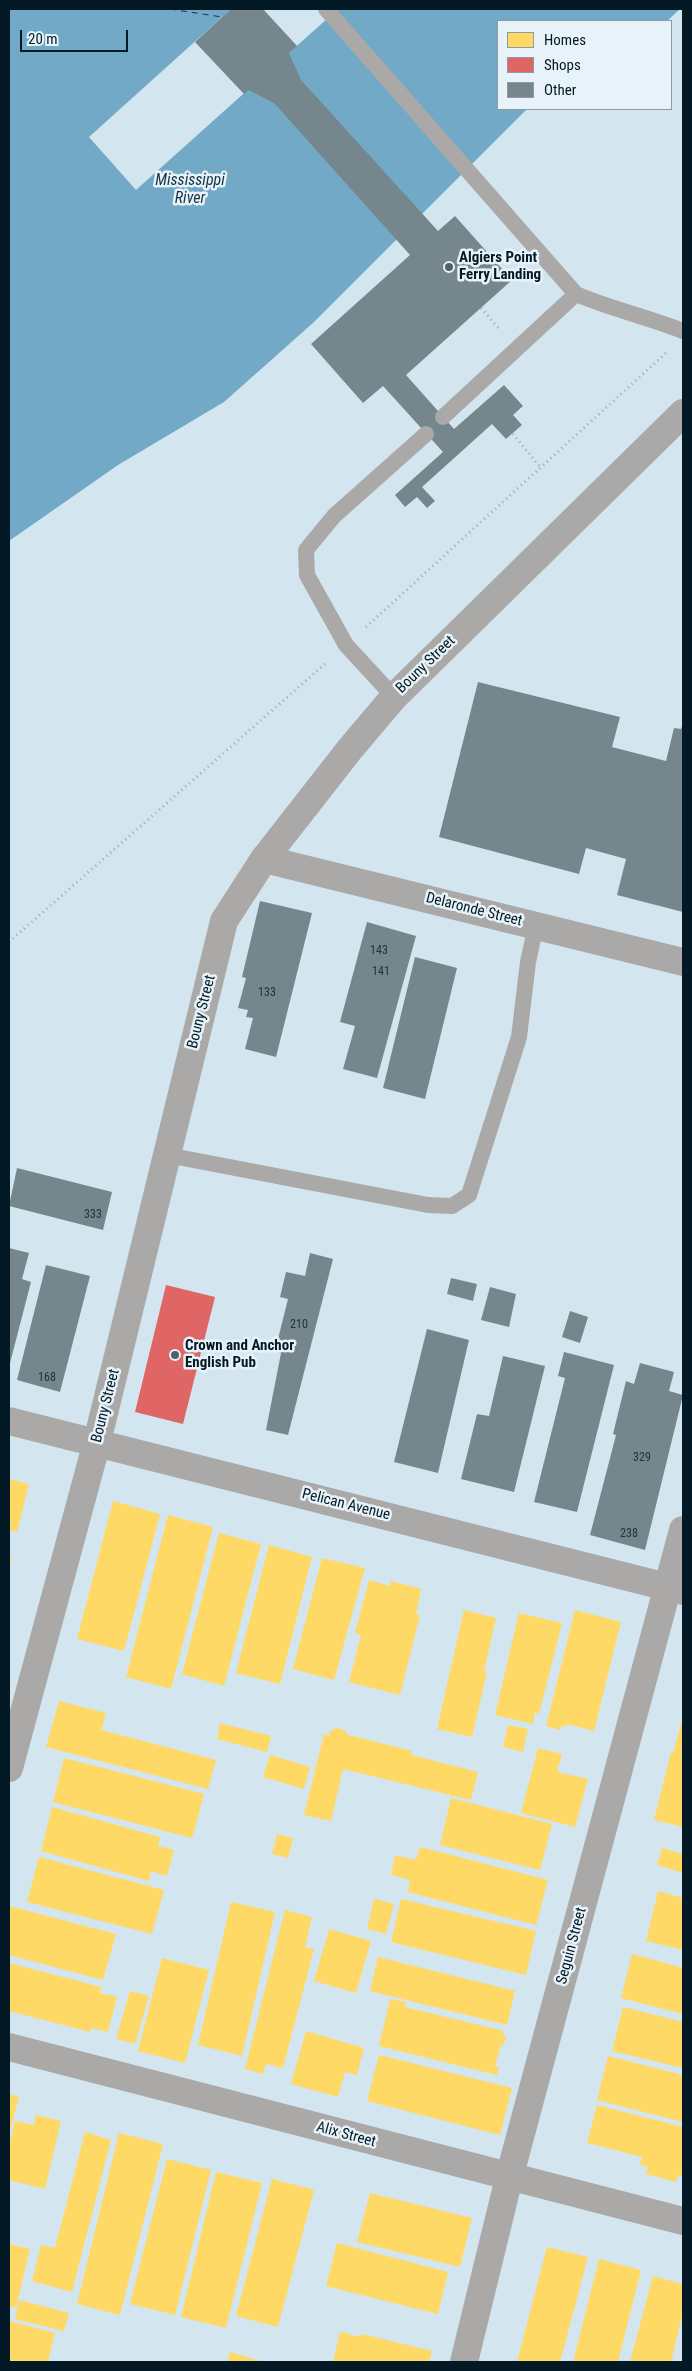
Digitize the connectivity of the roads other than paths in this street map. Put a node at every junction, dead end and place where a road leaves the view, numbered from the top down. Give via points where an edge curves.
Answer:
1 (326, 9) edge
2 (576, 294) junction
3 (683, 331) edge
4 (683, 413) edge
5 (443, 417) dead end
6 (426, 434) dead end
7 (394, 697) junction
8 (264, 859) junction
9 (536, 925) junction
10 (683, 962) edge
11 (168, 1155) junction
12 (9, 1421) edge
13 (97, 1442) junction
14 (683, 1530) edge
15 (676, 1589) edge
16 (9, 1768) edge
17 (9, 2047) edge
18 (509, 2178) junction
19 (683, 2221) edge
20 (464, 2362) edge

1 - 2 lane
2 - 3 lane
2 - 5 lane
4 - 7 street, Bouny Street
6 - 7 lane via 334,516 306,550 307,575 346,645
7 - 8 street, Bouny Street
8 - 9 street, Delaronde Street
8 - 11 street, Bouny Street via 224,921
9 - 10 street, Delaronde Street
9 - 11 lane via 519,1036 469,1195 452,1206 428,1205
11 - 13 street, Bouny Street
12 - 13 street, Pelican Avenue
13 - 15 street, Pelican Avenue
13 - 16 street, Bouny Street
14 - 15 street, Seguin Street
15 - 18 street, Seguin Street
17 - 18 street, Alix Street
18 - 19 street, Alix Street
18 - 20 street, Seguin Street

